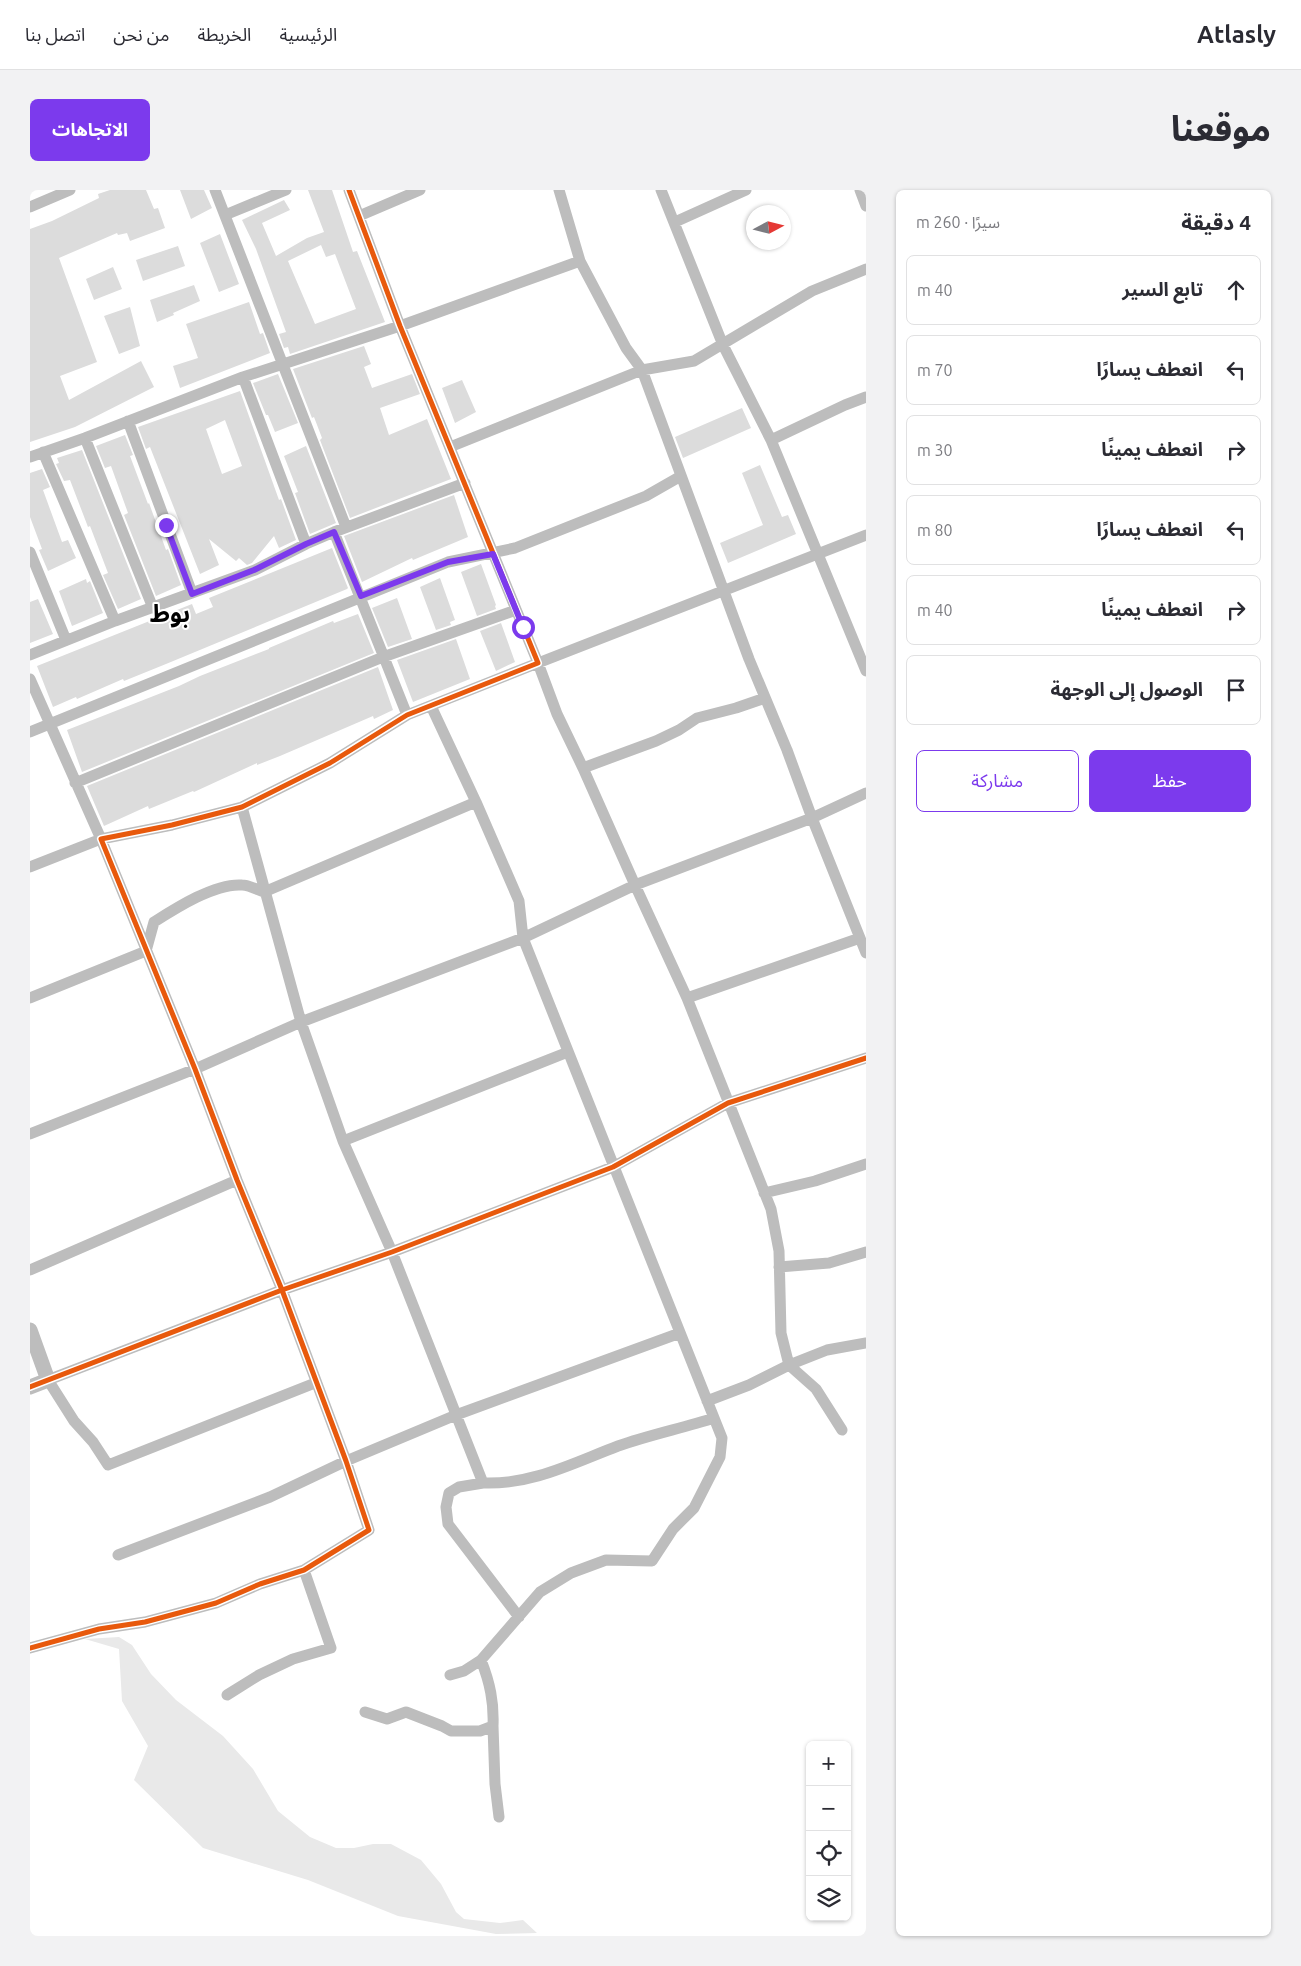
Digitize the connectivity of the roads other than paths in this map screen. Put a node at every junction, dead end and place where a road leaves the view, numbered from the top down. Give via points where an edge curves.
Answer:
1 (70, 190) edge
2 (215, 190) edge
3 (286, 190) edge
4 (349, 190) edge
5 (420, 190) edge
6 (559, 190) edge
7 (662, 190) edge
8 (746, 190) edge
9 (860, 190) edge
10 (866, 206) edge
11 (30, 207) edge
12 (225, 215) junction
13 (359, 216) junction
14 (674, 222) junction
15 (580, 261) junction
16 (866, 269) edge
17 (400, 326) junction
18 (724, 345) junction
19 (283, 363) junction
20 (642, 370) junction
21 (243, 377) junction
22 (866, 397) edge
23 (128, 421) junction
24 (85, 438) junction
25 (770, 440) junction
26 (450, 446) junction
27 (43, 452) junction
28 (30, 457) edge
29 (682, 476) junction
30 (465, 483) junction
31 (346, 527) junction
32 (334, 532) junction
33 (866, 535) edge
34 (306, 544) junction
35 (30, 552) edge
36 (817, 553) junction
37 (493, 554) junction
38 (724, 591) junction
39 (192, 594) junction
40 (361, 596) junction
41 (153, 608) junction
42 (516, 610) junction
43 (115, 621) junction
44 (66, 640) junction
45 (30, 656) edge
46 (383, 657) junction
47 (864, 659) edge
48 (538, 663) junction
49 (866, 671) edge
50 (30, 679) edge
51 (766, 698) junction
52 (431, 706) junction
53 (407, 715) junction
54 (50, 724) junction
55 (30, 732) edge
56 (583, 768) junction
57 (75, 783) junction
58 (866, 793) edge
59 (476, 802) junction
60 (242, 807) junction
61 (812, 818) junction
62 (100, 839) junction
63 (30, 867) edge
64 (635, 885) junction
65 (264, 892) junction
66 (523, 938) junction
67 (860, 938) junction
68 (146, 951) junction
69 (866, 953) edge
70 (30, 998) edge
71 (688, 998) junction
72 (301, 1022) junction
73 (568, 1052) junction
74 (866, 1058) edge
75 (195, 1069) junction
76 (728, 1104) junction
77 (30, 1134) edge
78 (343, 1140) junction
79 (866, 1164) edge
80 (613, 1167) junction
81 (237, 1180) junction
82 (764, 1193) junction
83 (392, 1252) junction
84 (866, 1252) edge
85 (780, 1267) junction
86 (30, 1270) edge
87 (282, 1290) junction
88 (30, 1330) edge
89 (680, 1333) junction
90 (866, 1343) edge
91 (789, 1365) junction
92 (48, 1380) junction
93 (316, 1383) junction
94 (30, 1387) edge
95 (707, 1401) junction
96 (456, 1415) junction
97 (714, 1418) junction
98 (842, 1430) dead end
99 (346, 1461) junction
100 (483, 1483) junction
101 (118, 1555) dead end
102 (304, 1570) junction
103 (519, 1617) junction
104 (30, 1648) edge
105 (481, 1660) junction
106 (450, 1675) dead end
107 (227, 1695) dead end
108 (365, 1712) dead end
109 (493, 1726) junction
110 (499, 1817) dead end

1 - 11 street
2 - 12 street
3 - 12 street
4 - 13 street
5 - 13 street
6 - 15 street
7 - 14 street
8 - 14 street
9 - 10 street
12 - 19 street
13 - 17 street
14 - 18 street
15 - 17 street
15 - 20 street via 626,348
16 - 18 street via 812,292
17 - 19 street
17 - 26 street
18 - 20 street via 694,361
18 - 25 street
19 - 21 street
19 - 31 street
20 - 26 street
20 - 29 street
21 - 23 street
21 - 34 street
22 - 25 street
23 - 24 street
23 - 39 street
24 - 27 street
24 - 41 street
25 - 36 street
26 - 30 street
27 - 28 street
27 - 43 street
29 - 37 street via 646,496 516,548
29 - 38 street
30 - 31 street
30 - 37 street
31 - 32 street
32 - 34 street
32 - 40 street
33 - 36 street
34 - 39 street via 254,570
35 - 44 street
36 - 38 street
36 - 47 street
37 - 40 street via 448,562
37 - 42 street
38 - 48 street
38 - 51 street
39 - 41 street
40 - 46 street
40 - 54 street
41 - 43 street
42 - 46 street
42 - 48 street
43 - 44 street
44 - 45 street
46 - 53 street
46 - 57 street
47 - 49 street
48 - 52 street
48 - 56 street via 557,714
50 - 54 street
51 - 56 street via 697,718 656,742
51 - 61 street
52 - 53 street
52 - 59 street
53 - 60 street via 330,763
54 - 55 street
54 - 57 street
56 - 64 street
57 - 62 street
58 - 61 street
59 - 65 street
59 - 66 street via 519,901
60 - 62 street
60 - 65 street
61 - 64 street
61 - 67 street
62 - 63 street
62 - 68 street
64 - 66 street
64 - 71 street
65 - 68 street via 243,884 218,888 171,911 154,922
65 - 72 street
66 - 72 street
66 - 73 street
67 - 69 street
67 - 71 street
68 - 70 street
68 - 75 street
71 - 76 street
72 - 75 street
72 - 78 street
73 - 78 street
73 - 80 street
74 - 76 street
75 - 77 street
75 - 81 street
76 - 80 street
76 - 82 street
78 - 83 street
79 - 82 street
80 - 83 street
80 - 89 street
81 - 86 street
81 - 87 street
82 - 85 street via 771,1209
83 - 87 street
83 - 96 street
84 - 85 street via 829,1263
85 - 91 street via 781,1333
87 - 92 street
87 - 93 street
88 - 92 street
89 - 95 street
89 - 96 street
90 - 91 street via 826,1350
91 - 95 street via 750,1385
91 - 98 street via 816,1389
92 - 93 street via 108,1465
92 - 94 street
93 - 99 street
95 - 97 street
96 - 99 street
96 - 100 street
97 - 100 street via 620,1446 548,1474 504,1484
97 - 103 street via 722,1438 720,1457 694,1508 673,1529 652,1561 606,1560 571,1573 540,1592
99 - 101 street via 270,1497
99 - 102 street via 369,1530
100 - 103 street via 459,1487 449,1493 446,1507 448,1524
102 - 104 street via 216,1603
102 - 107 street via 331,1648 293,1659
103 - 105 street
105 - 106 street
105 - 109 street via 494,1706
108 - 109 street via 388,1719 406,1712 451,1731 480,1731
109 - 110 street

